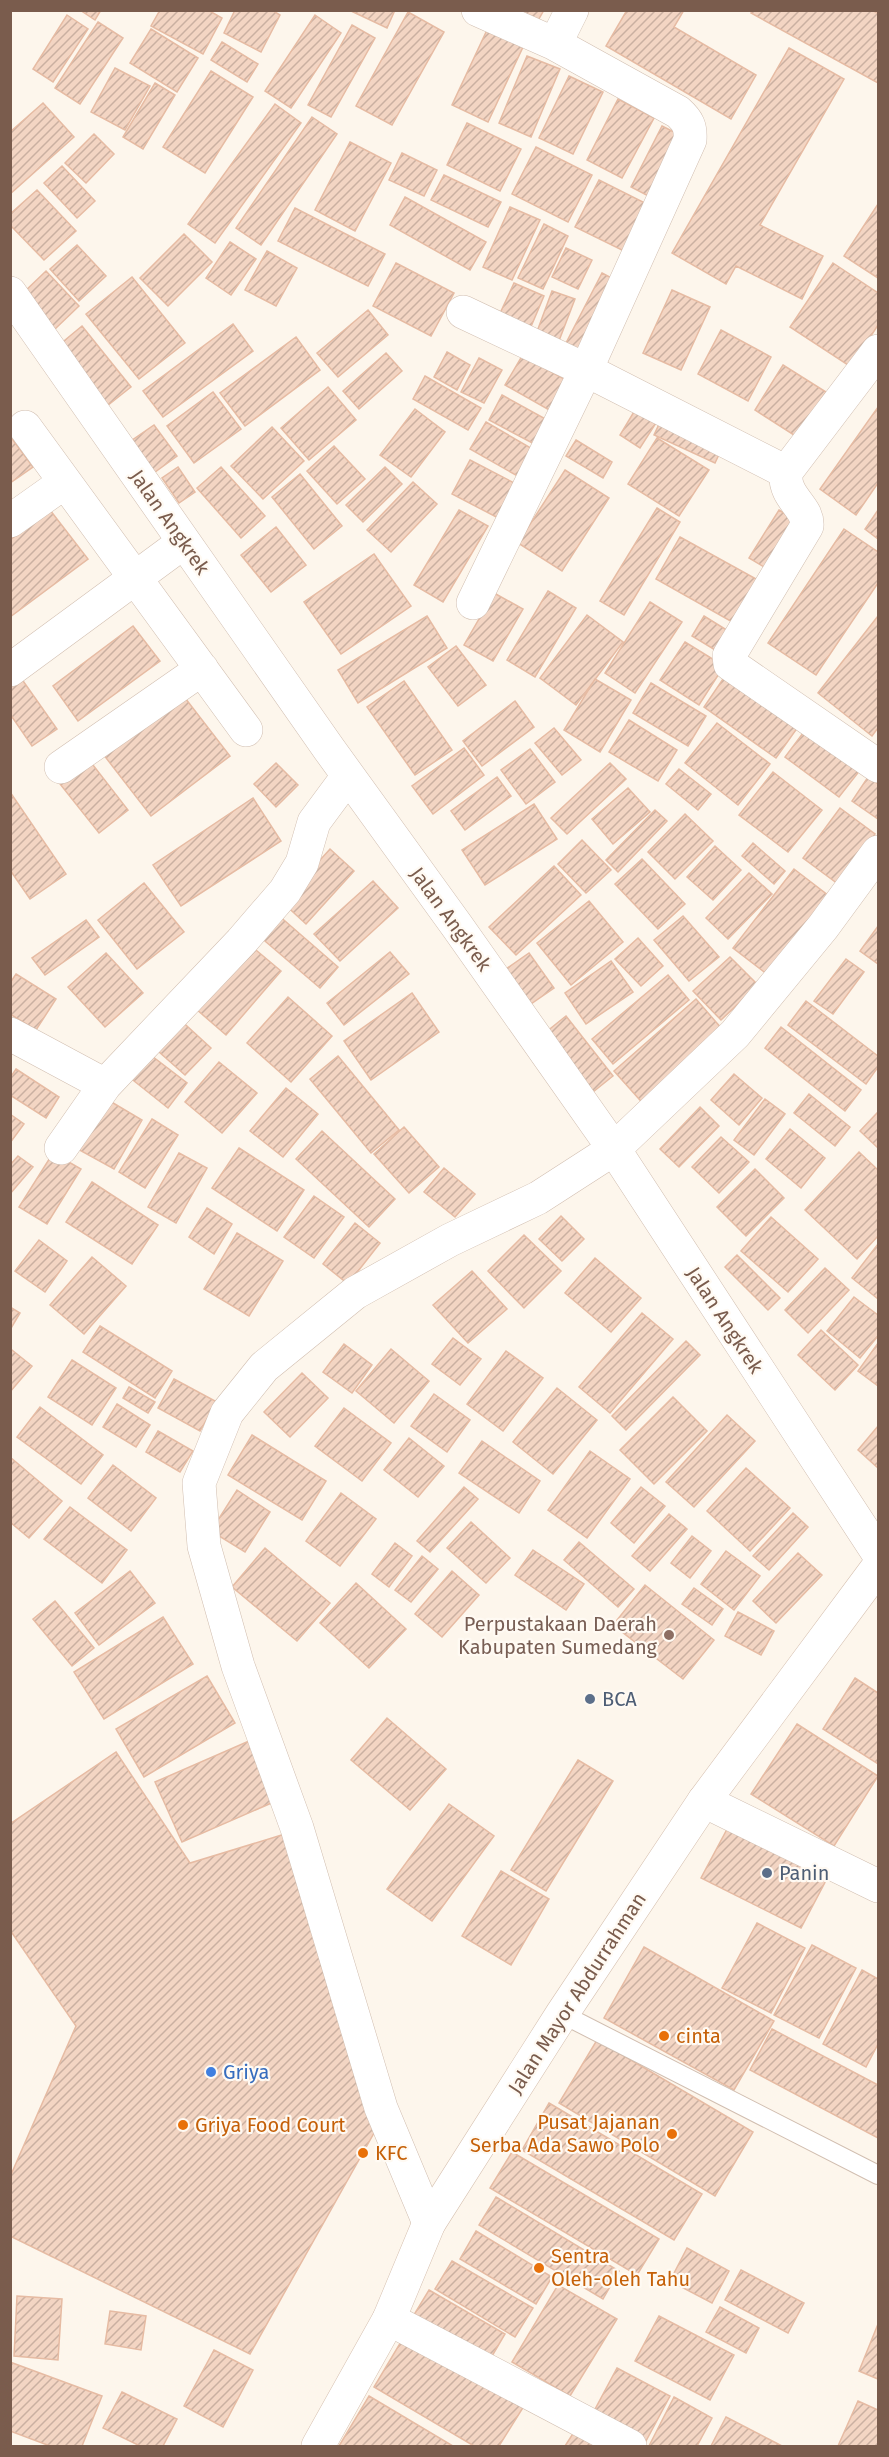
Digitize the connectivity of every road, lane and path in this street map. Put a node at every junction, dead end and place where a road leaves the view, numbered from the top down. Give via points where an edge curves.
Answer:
1 (478, 10) edge
2 (572, 10) edge
3 (555, 44) junction
4 (10, 293) edge
5 (463, 312) dead end
6 (879, 351) edge
7 (586, 370) junction
8 (25, 427) dead end
9 (786, 472) junction
10 (65, 482) junction
11 (10, 521) edge
12 (184, 542) junction
13 (135, 579) junction
14 (473, 603) dead end
15 (201, 669) junction
16 (10, 670) edge
17 (246, 730) dead end
18 (879, 766) edge
19 (61, 767) dead end
20 (348, 776) junction
21 (879, 852) edge
22 (10, 1034) edge
23 (105, 1085) junction
24 (61, 1149) dead end
25 (614, 1149) junction
26 (879, 1553) edge
27 (879, 1567) edge
28 (704, 1801) junction
29 (879, 1886) edge
30 (562, 2014) junction
31 (879, 2175) edge
32 (429, 2223) junction
33 (389, 2319) junction
34 (318, 2446) edge
35 (630, 2446) edge

1 - 3 street
2 - 3 street
3 - 7 street via 678,112 691,128 690,140
4 - 12 street, Jalan Angkrek
5 - 7 street
6 - 9 street
7 - 9 street
7 - 14 street
8 - 10 street
9 - 18 street via 788,492 806,517 807,526 729,656 730,664
10 - 11 street
10 - 13 street
12 - 13 street
12 - 20 street, Jalan Angkrek
13 - 15 street
13 - 16 street
15 - 17 street
15 - 19 street
20 - 23 street via 314,822 302,862 285,891
20 - 25 street, Jalan Angkrek
21 - 25 street via 735,1034
22 - 23 street
23 - 24 street
25 - 26 street, Jalan Angkrek
25 - 32 street via 538,1198 450,1240 346,1300 264,1367 227,1413 199,1483 204,1546 238,1666 297,1828 381,2108
27 - 28 street, Jalan Mayor Abdurrahman
28 - 29 street
28 - 30 street, Jalan Mayor Abdurrahman
30 - 31 lane
30 - 32 street, Jalan Mayor Abdurrahman
32 - 33 street, Jalan Mayor Abdurrahman
33 - 34 street, Jalan Mayor Abdurrahman
33 - 35 street

